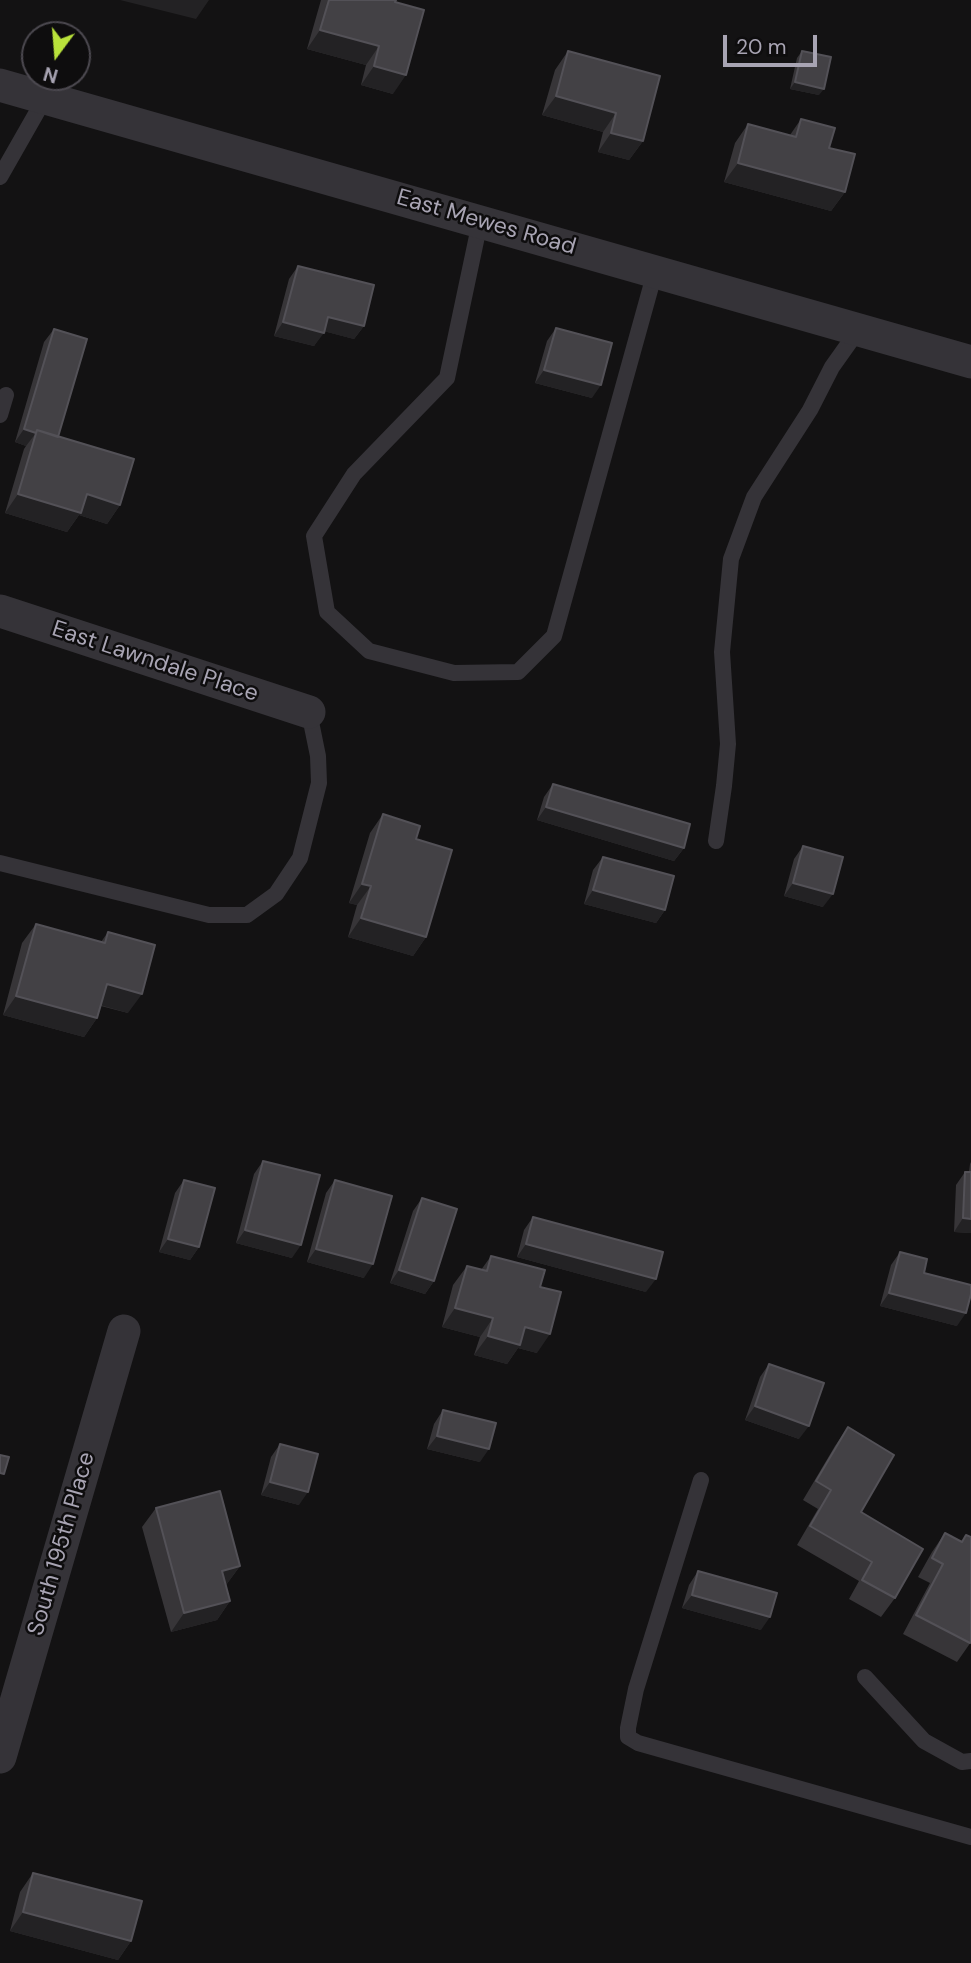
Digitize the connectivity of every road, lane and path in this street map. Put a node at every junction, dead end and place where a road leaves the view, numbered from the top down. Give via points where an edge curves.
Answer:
1 (0, 85) edge
2 (45, 98) junction
3 (0, 177) edge
4 (480, 222) junction
5 (655, 272) junction
6 (859, 329) junction
7 (971, 362) edge
8 (6, 395) dead end
9 (0, 415) edge
10 (0, 611) edge
11 (309, 712) joint
12 (716, 841) dead end
13 (0, 863) edge
14 (124, 1331) dead end
15 (701, 1480) dead end
16 (864, 1677) dead end
17 (0, 1757) edge
18 (971, 1761) edge
19 (971, 1837) edge

1 - 2 street, East Mewes Road
2 - 3 lane
2 - 4 street, East Mewes Road
4 - 5 street, East Mewes Road
4 - 5 lane via 447,378 354,474 314,536 327,612 369,650 454,673 518,672 554,636
5 - 6 street, East Mewes Road
6 - 7 street, East Mewes Road
6 - 12 lane via 754,497 731,559 722,652 728,744
8 - 9 lane
10 - 11 street, East Lawndale Place
11 - 13 lane via 319,783 300,858 276,894 247,915 209,915
14 - 17 street, South 195th Place
15 - 19 lane via 636,1689 628,1737
16 - 18 lane via 924,1741 962,1762

